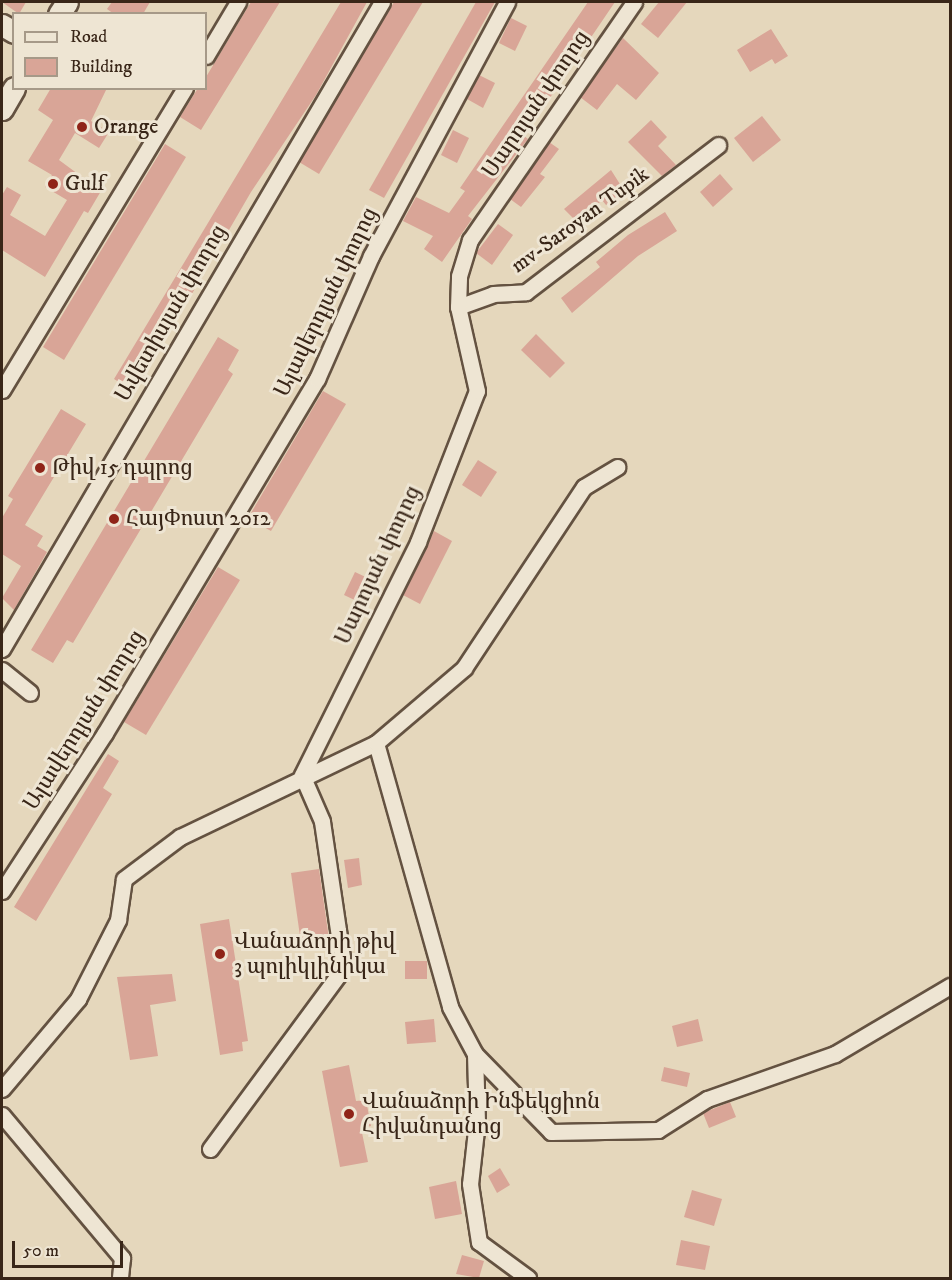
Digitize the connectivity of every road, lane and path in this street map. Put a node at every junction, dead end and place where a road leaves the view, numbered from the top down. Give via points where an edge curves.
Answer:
1 (238, 2) edge
2 (382, 2) edge
3 (507, 2) edge
4 (634, 2) edge
5 (207, 54) edge
6 (13, 90) edge
7 (184, 90) edge
8 (2, 109) edge
9 (718, 145) dead end
10 (458, 308) junction
11 (2, 390) edge
12 (617, 467) dead end
13 (2, 649) edge
14 (2, 670) edge
15 (30, 693) dead end
16 (376, 743) junction
17 (302, 775) junction
18 (2, 891) edge
19 (951, 986) edge
20 (475, 1053) junction
21 (2, 1089) edge
22 (2, 1115) edge
23 (210, 1149) dead end
24 (120, 1278) edge
25 (528, 1278) edge

1 - 5 street
2 - 13 street, Ավետիսյան փողոց
3 - 18 street, Ալավերդյան փողոց via 371,256 318,379 105,733
4 - 10 street, Սարոյան փողոց via 470,240 459,276
6 - 8 main road
7 - 11 street
9 - 10 street, mv-Saroyan Tupik via 526,292 493,294
10 - 17 street, Սարոյան փողոց via 477,391 418,542
12 - 16 street via 584,487 464,668
14 - 15 street
16 - 17 street
16 - 20 street via 450,1007
17 - 21 street via 180,837 124,879 118,920 78,999
17 - 23 street via 322,821 342,957 339,974
19 - 20 street via 835,1054 707,1099 658,1130 551,1132
20 - 25 street via 477,1121 470,1184 479,1242
22 - 24 street via 122,1258

